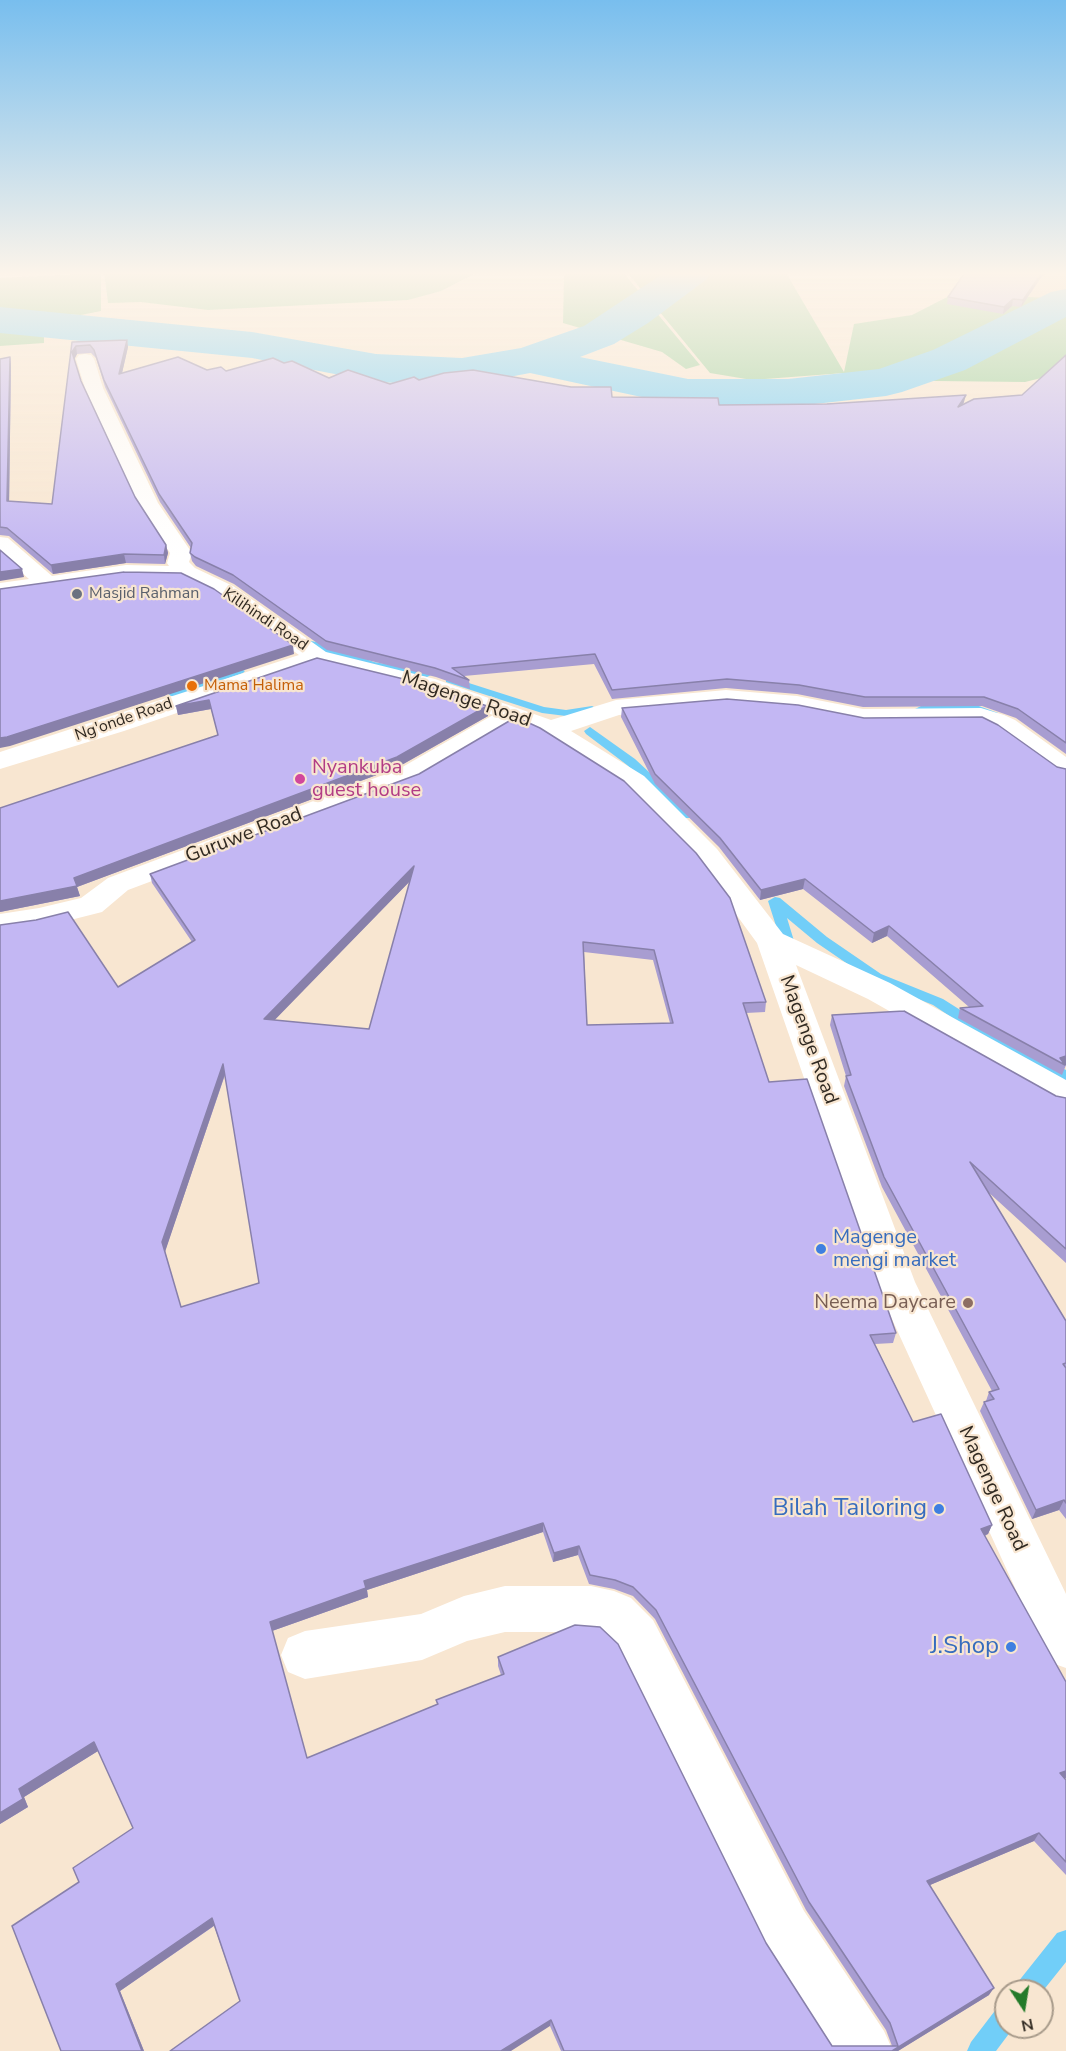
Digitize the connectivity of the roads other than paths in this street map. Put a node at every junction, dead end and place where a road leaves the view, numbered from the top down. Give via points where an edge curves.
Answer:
1 (87, 367) edge
2 (0, 543) edge
3 (187, 573) junction
4 (47, 583) junction
5 (0, 590) edge
6 (317, 657) junction
7 (514, 714) junction
8 (550, 729) junction
9 (0, 761) edge
10 (1066, 769) edge
11 (0, 924) edge
12 (772, 941) junction
13 (1066, 1095) edge
14 (1066, 1645) edge
15 (305, 1655) dead end
16 (864, 2051) edge

1 - 3 street via 148,504 177,544 181,553 178,563
2 - 4 street
3 - 4 street, Kilihindi Road via 126,572
3 - 6 street, Kilihindi Road via 225,591
4 - 5 street, Kilihindi Road
6 - 7 street, Magenge Road via 426,684
6 - 9 street, Ng'onde Road
7 - 8 street, Magenge Road
7 - 11 street, Guruwe Road via 409,775 118,884 91,905
8 - 10 street via 616,708 726,698 797,704 863,717 981,716 1006,726
8 - 12 street, Magenge Road via 634,782 707,855
12 - 13 street via 879,991
12 - 14 street, Magenge Road via 896,1282
15 - 16 street via 422,1636 464,1619 505,1609 614,1614 636,1636 785,1930

